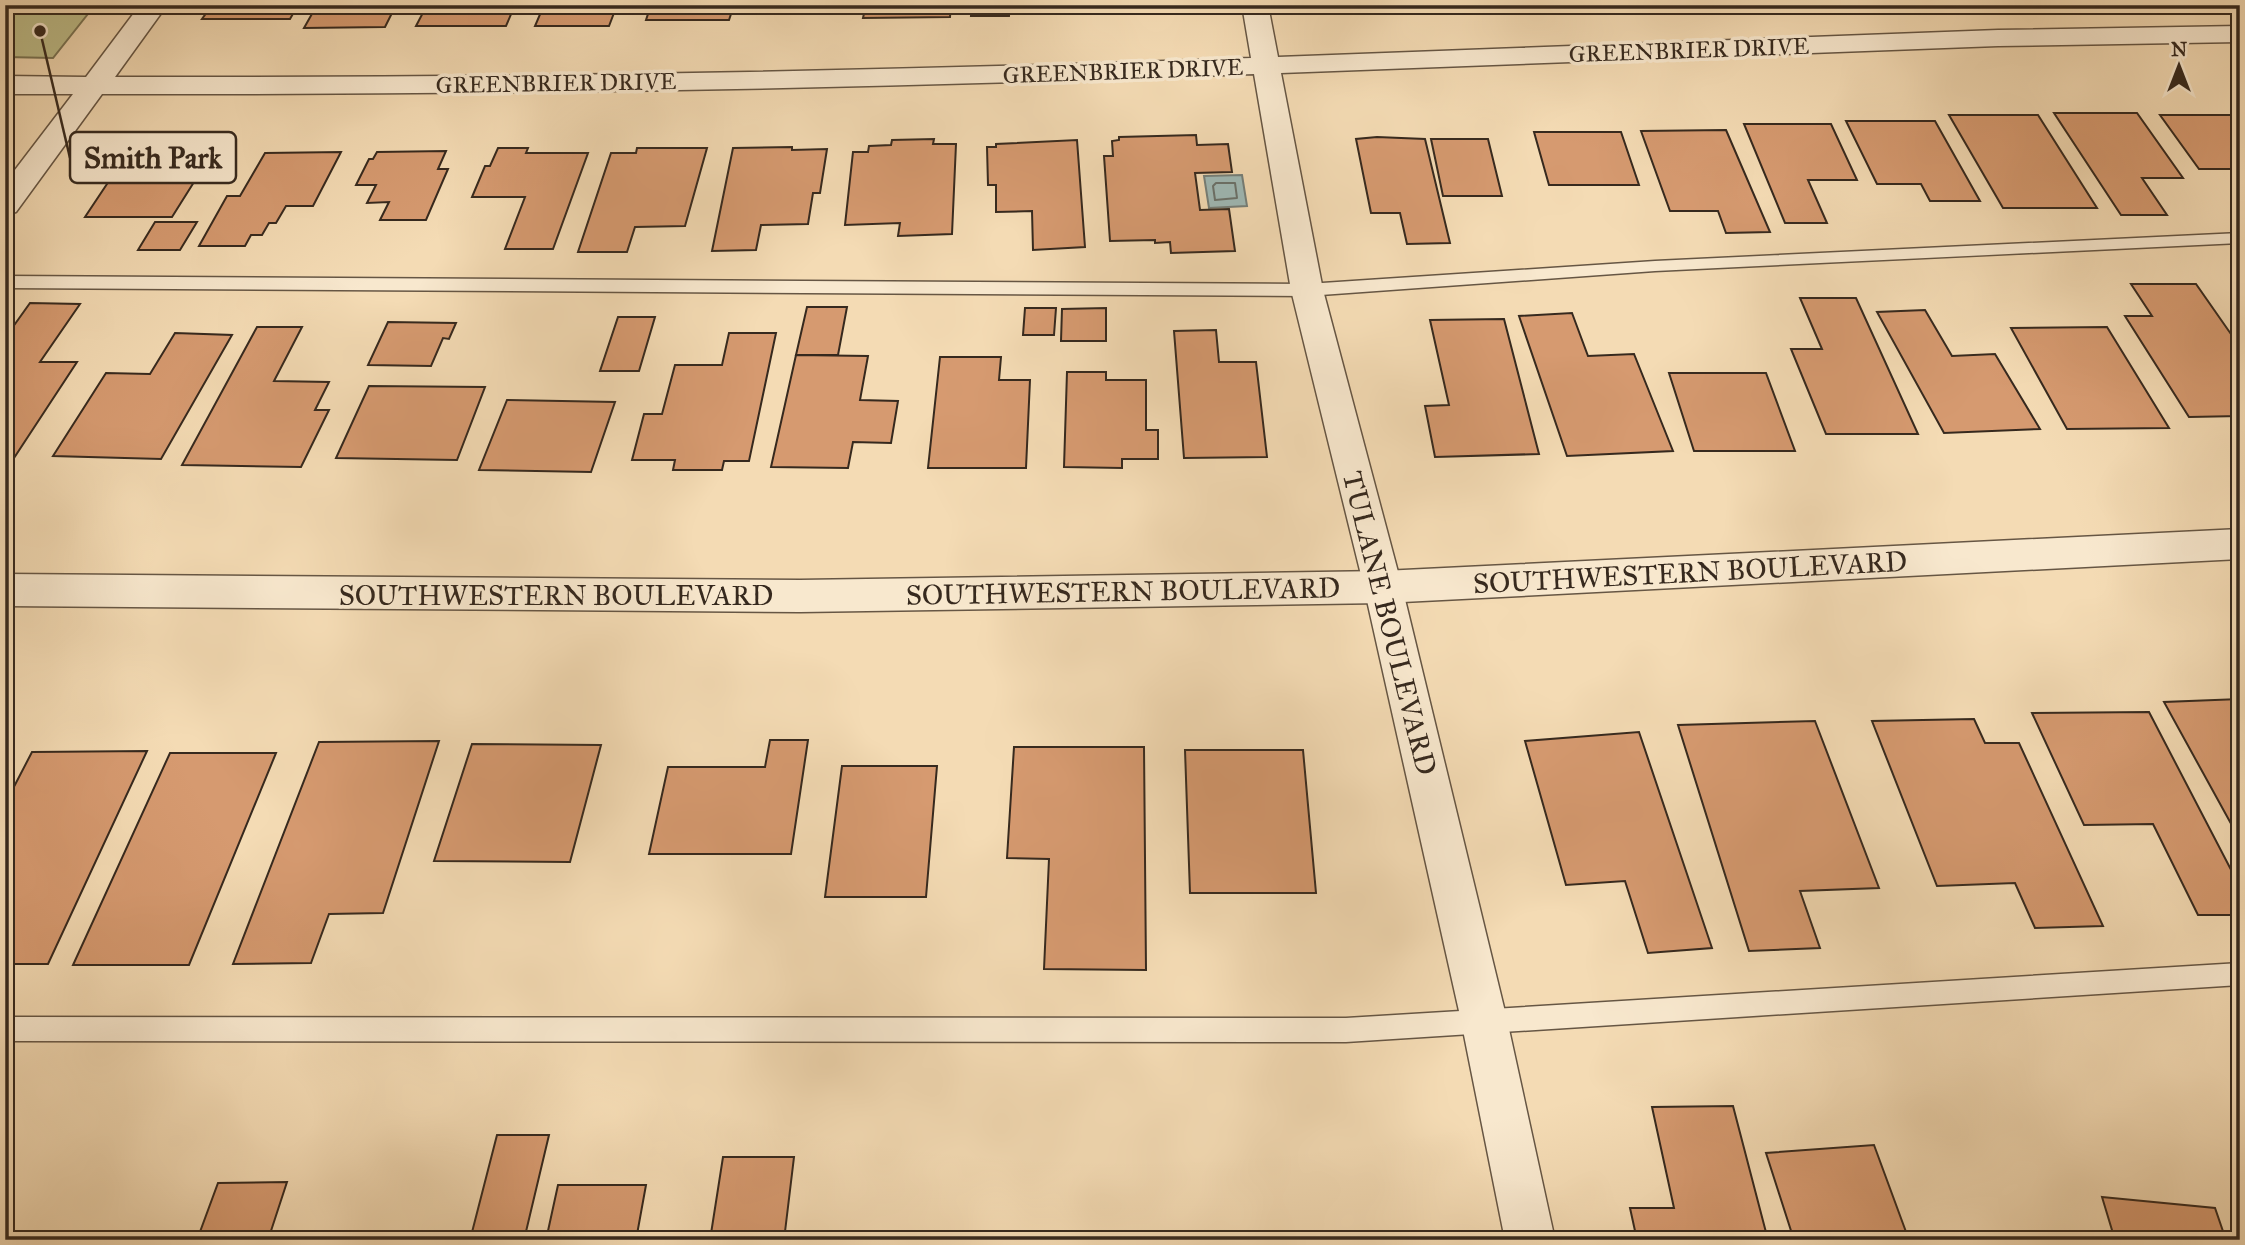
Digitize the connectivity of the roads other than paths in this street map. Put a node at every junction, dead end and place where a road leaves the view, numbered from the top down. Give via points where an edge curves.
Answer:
1 (154, 5) edge
2 (1255, 5) edge
3 (2240, 34) edge
4 (1266, 66) junction
5 (5, 85) edge
6 (94, 87) junction
7 (5, 205) edge
8 (2240, 238) edge
9 (5, 282) edge
10 (1307, 290) junction
11 (2240, 544) edge
12 (1383, 587) junction
13 (5, 590) edge
14 (2240, 974) edge
15 (1484, 1020) junction
16 (5, 1029) edge
17 (1530, 1240) edge

1 - 6 street
2 - 4 street, TULANE BOULEVARD
3 - 4 street, GREENBRIER DRIVE via 1998,38
4 - 6 street, GREENBRIER DRIVE via 955,77
4 - 10 street, TULANE BOULEVARD
5 - 6 street, GREENBRIER DRIVE
6 - 7 street
8 - 10 lane via 1682,265
9 - 10 lane
10 - 12 street, TULANE BOULEVARD
11 - 12 street, SOUTHWESTERN BOULEVARD
12 - 13 street, SOUTHWESTERN BOULEVARD via 800,596
12 - 15 street, TULANE BOULEVARD
14 - 15 lane
15 - 16 lane via 1346,1030
15 - 17 street, TULANE BOULEVARD

